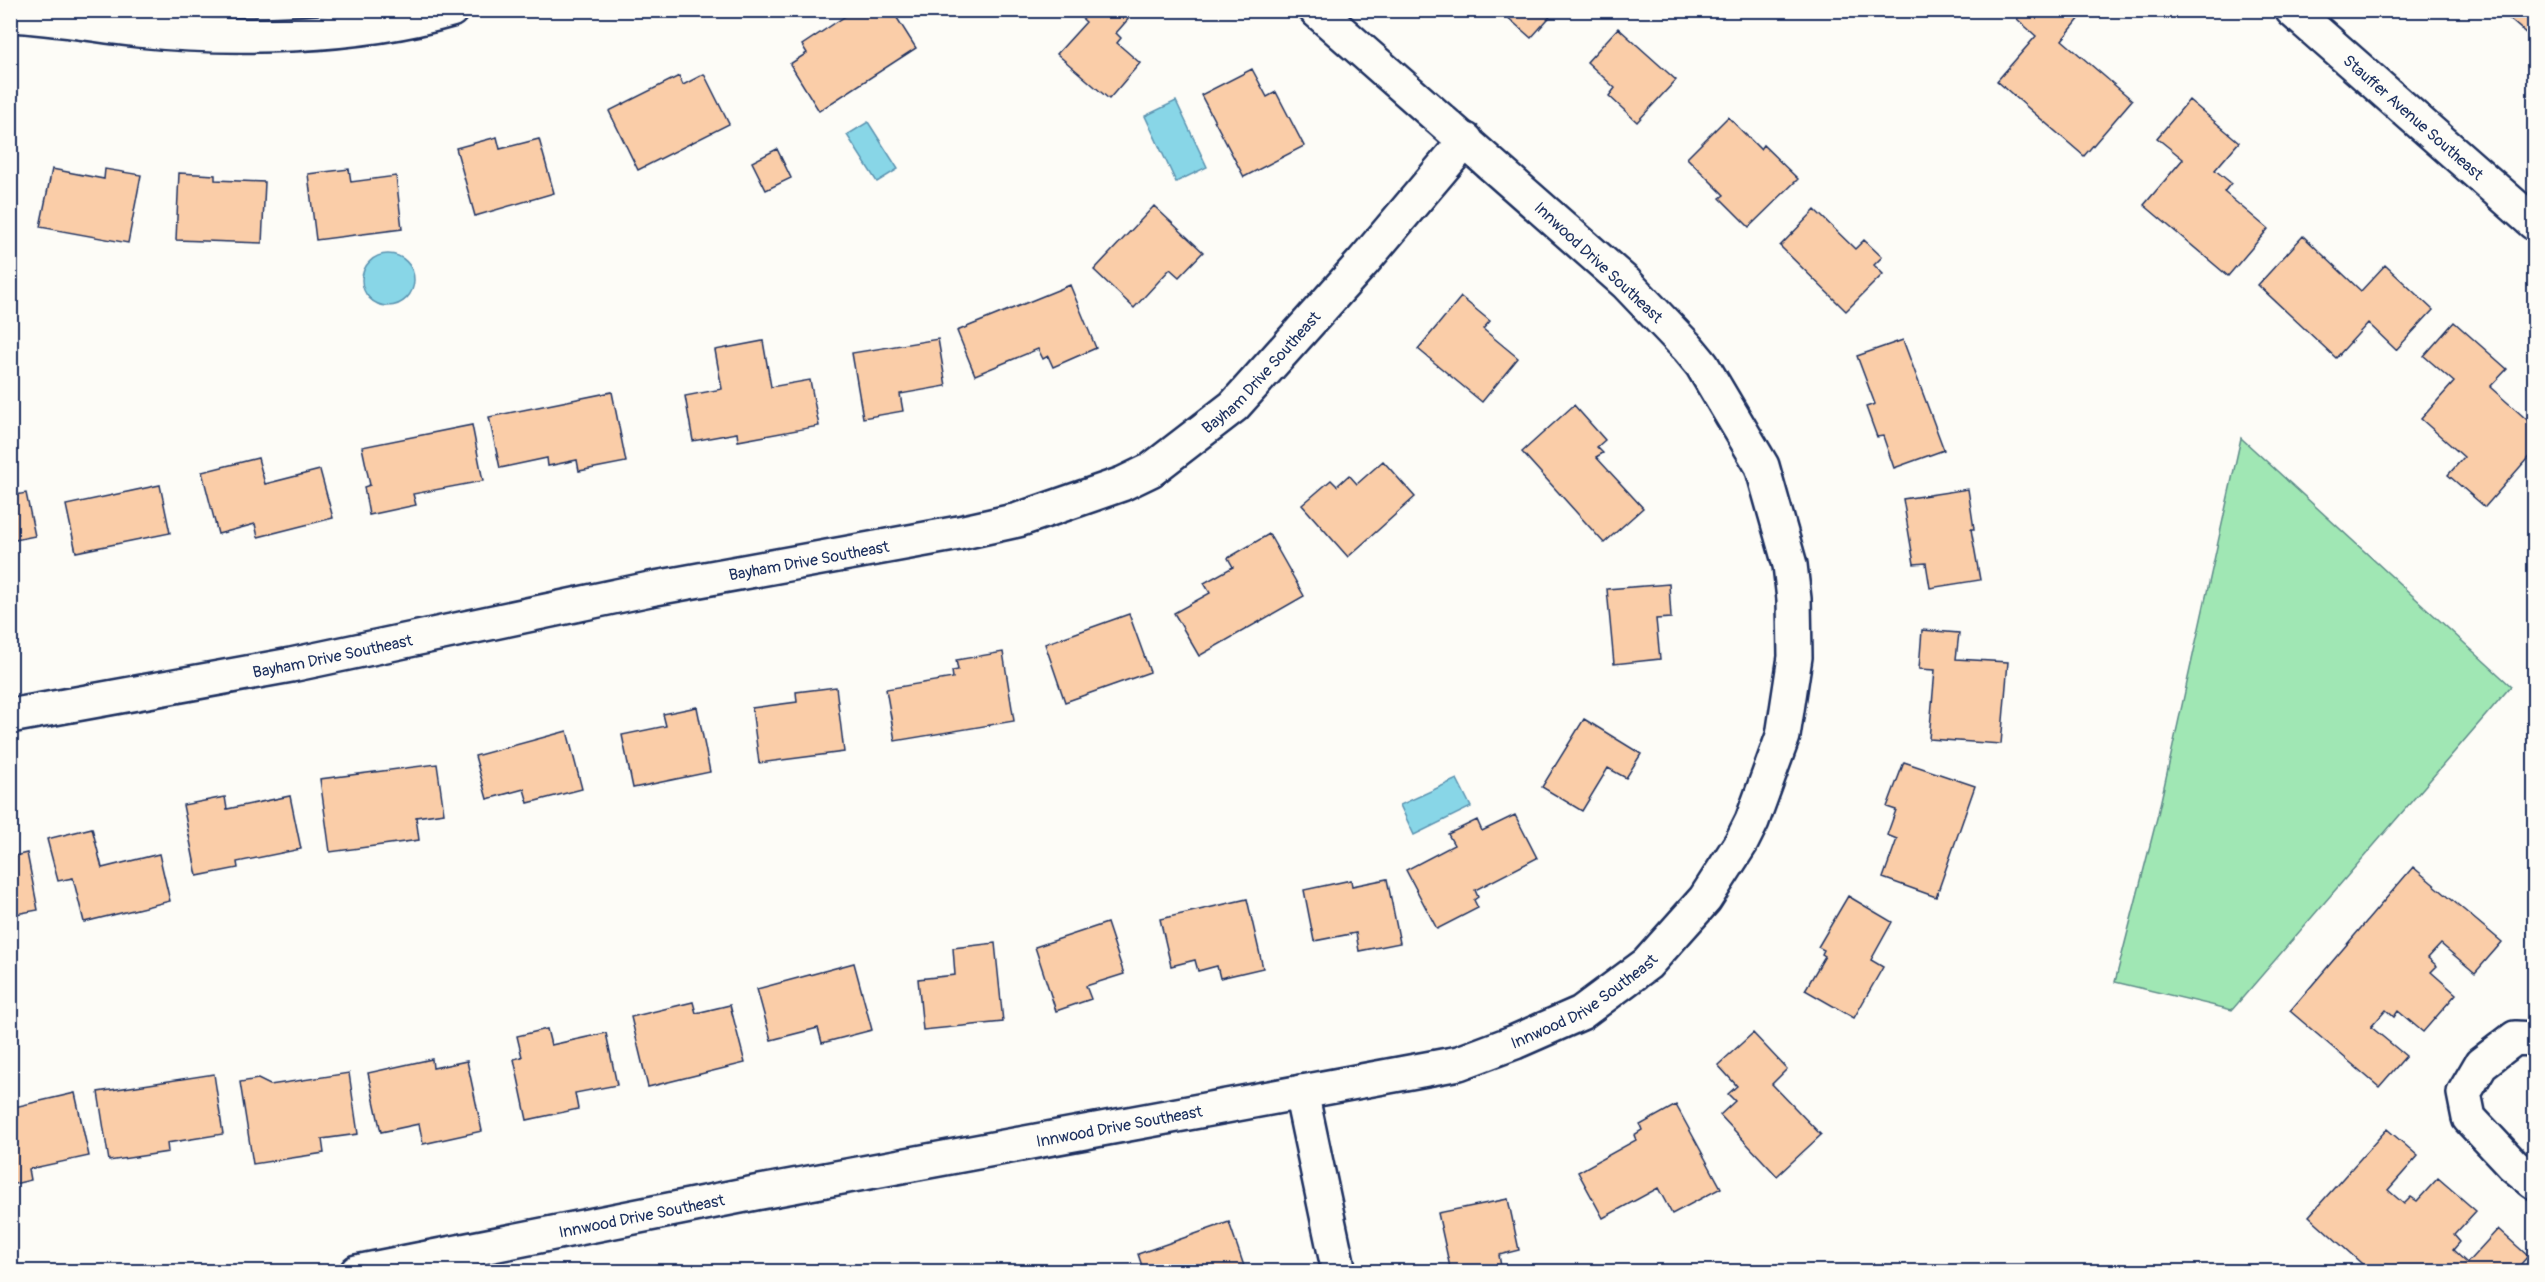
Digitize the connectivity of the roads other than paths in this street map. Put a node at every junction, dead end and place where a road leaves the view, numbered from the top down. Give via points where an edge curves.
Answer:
1 (452, 10) edge
2 (1316, 10) edge
3 (2292, 10) edge
4 (10, 15) edge
5 (1466, 140) junction
6 (2535, 223) edge
7 (10, 716) edge
8 (2535, 1039) edge
9 (1301, 1092) junction
10 (2535, 1182) edge
11 (357, 1272) edge
12 (1339, 1272) edge

1 - 4 street via 390,24 292,33 218,34 141,30
2 - 5 street, Innwood Drive Southeast
3 - 6 street, Stauffer Avenue Southeast
5 - 7 street, Bayham Drive Southeast via 1234,406 1151,470 1122,484 1018,520 650,589 291,665
5 - 9 street, Innwood Drive Southeast via 1626,283 1688,348 1702,364 1762,466 1790,565 1794,599 1795,657 1783,736 1752,821 1705,899 1647,964 1581,1013 1459,1063
8 - 10 street via 2516,1038 2481,1064 2464,1093 2469,1118 2513,1165
9 - 11 street, Innwood Drive Southeast via 755,1193
9 - 12 street

